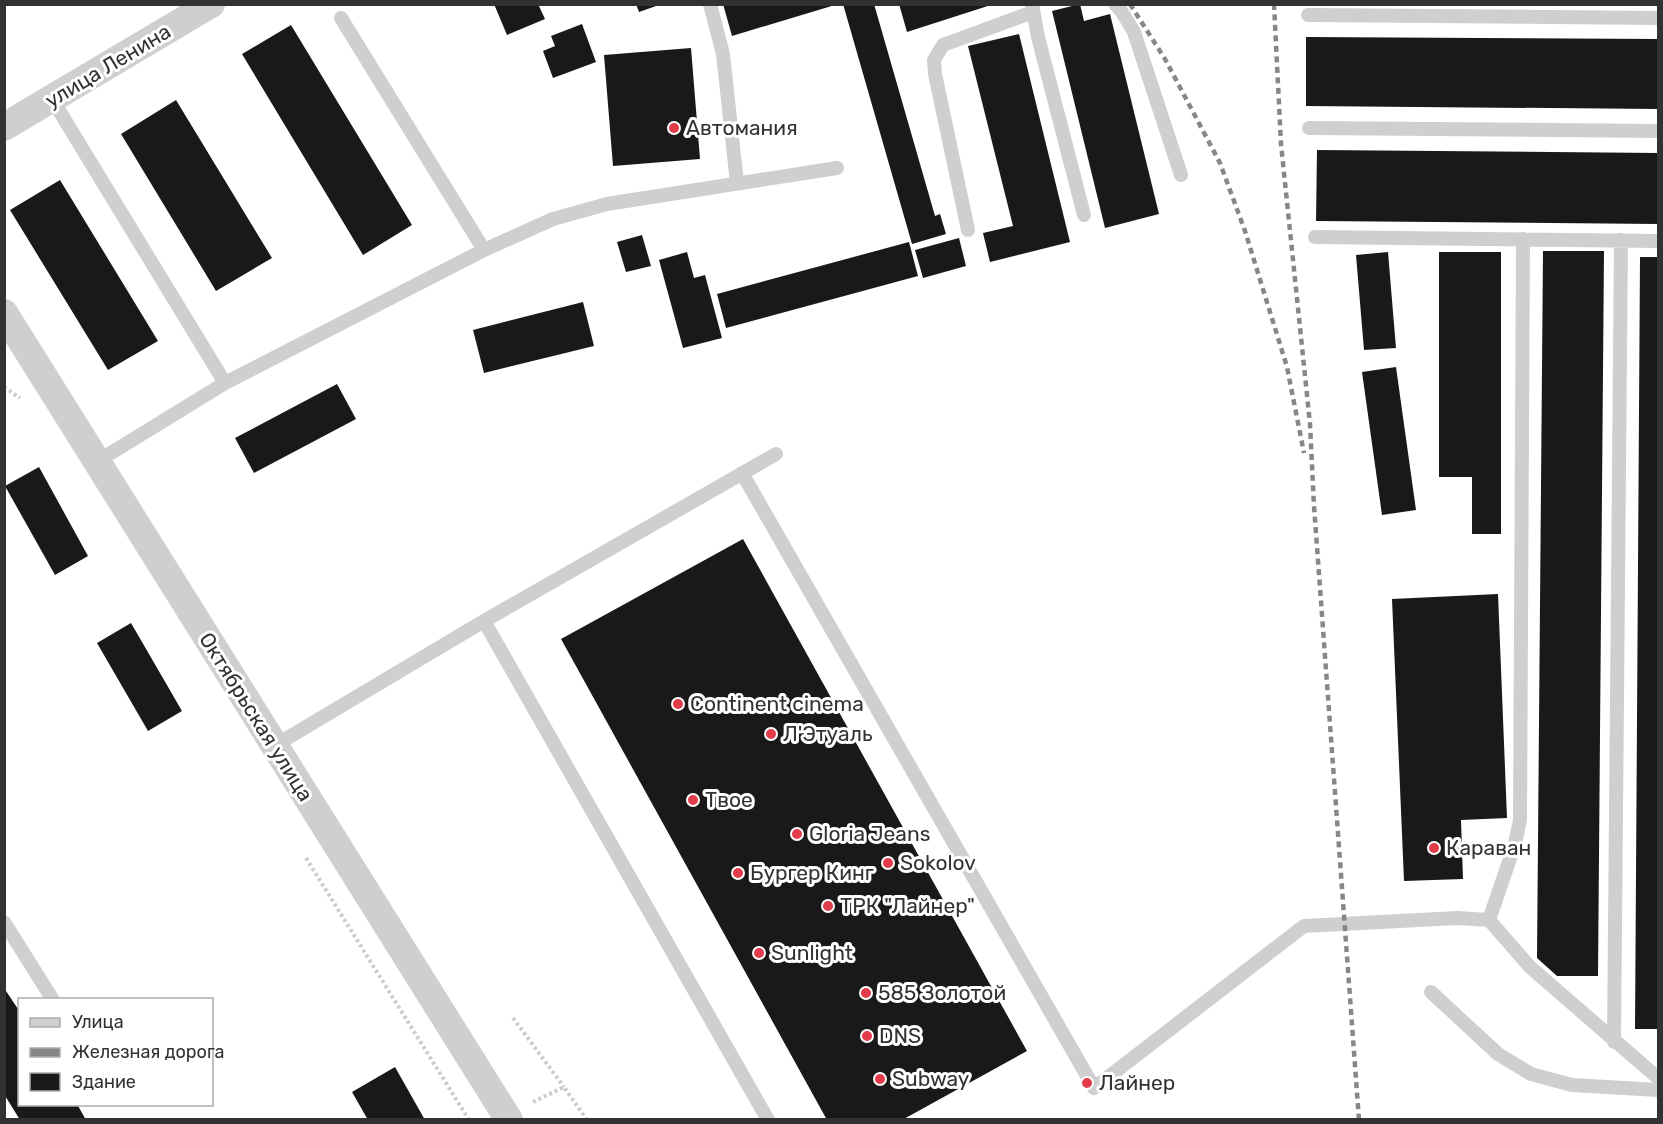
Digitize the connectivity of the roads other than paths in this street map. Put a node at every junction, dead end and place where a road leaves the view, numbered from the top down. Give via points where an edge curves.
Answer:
1 (212, 4) edge
2 (710, 4) edge
3 (1115, 4) edge
4 (1032, 8) edge
5 (1308, 15) dead end
6 (341, 18) dead end
7 (1659, 18) edge
8 (52, 99) junction
9 (4, 128) edge
10 (1309, 128) dead end
11 (1659, 131) edge
12 (837, 168) dead end
13 (1181, 175) dead end
14 (737, 183) junction
15 (1084, 215) dead end
16 (968, 230) dead end
17 (1315, 237) dead end
18 (1523, 239) junction
19 (1622, 240) junction
20 (1659, 241) edge
21 (484, 250) junction
22 (4, 313) edge
23 (225, 383) junction
24 (776, 454) dead end
25 (98, 461) junction
26 (742, 473) junction
27 (484, 621) junction
28 (274, 746) junction
29 (1489, 920) junction
30 (4, 922) edge
31 (1431, 992) dead end
32 (52, 998) edge
33 (1614, 1041) junction
34 (1659, 1078) edge
35 (1659, 1090) edge
36 (508, 1118) edge
37 (768, 1119) edge

1 - 8 street, улица Ленина
2 - 14 lane via 723,54
3 - 13 lane via 1134,32
4 - 15 lane
4 - 16 lane via 943,45 934,60
5 - 7 lane
6 - 21 lane
8 - 9 street, улица Ленина
8 - 23 lane
10 - 11 lane
12 - 14 lane
14 - 21 lane via 607,204 553,219
17 - 18 lane
18 - 19 lane
18 - 29 lane via 1520,820
19 - 20 lane
19 - 33 lane
21 - 23 lane
22 - 25 street, Октябрьская улица
23 - 25 lane
24 - 26 lane
25 - 28 street, Октябрьская улица
26 - 27 lane
26 - 29 lane via 1094,1088 1304,926 1457,918
27 - 28 lane
27 - 37 lane
28 - 36 street, Октябрьская улица
29 - 33 lane via 1530,967
30 - 32 lane
31 - 35 lane via 1498,1054 1531,1074 1572,1085
33 - 34 lane

